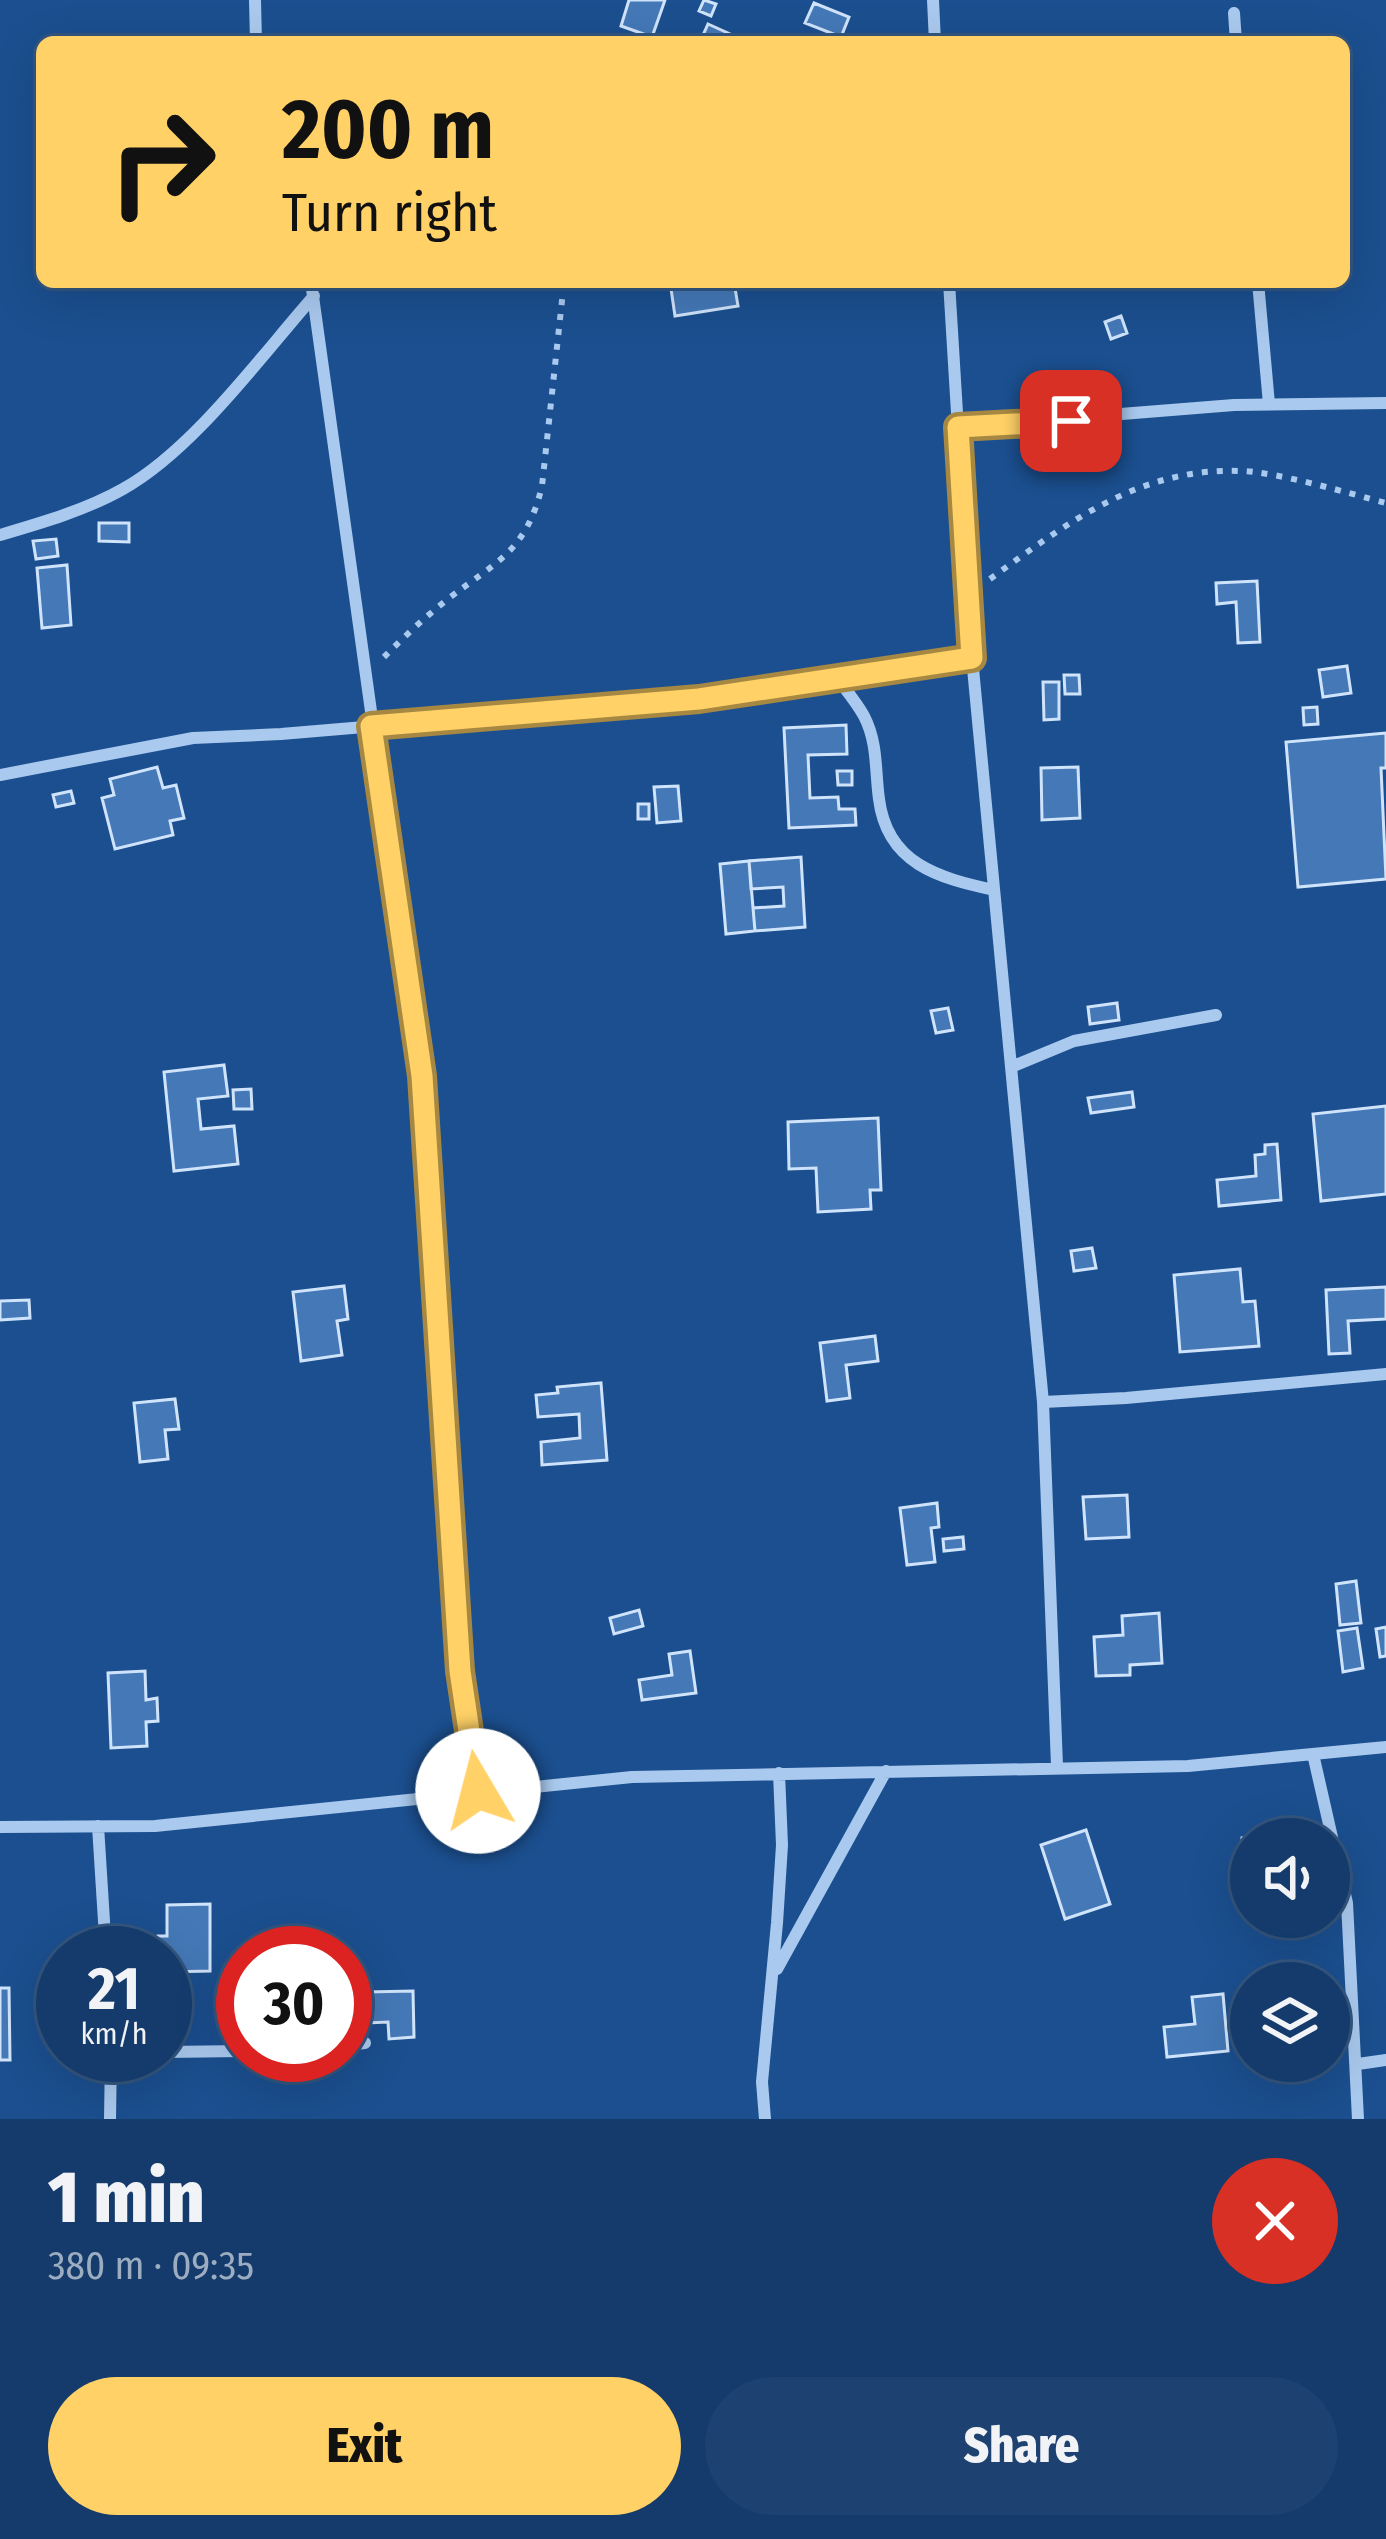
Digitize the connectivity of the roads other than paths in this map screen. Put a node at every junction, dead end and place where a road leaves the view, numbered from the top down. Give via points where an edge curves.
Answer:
1 (255, 0) edge
2 (933, 0) edge
3 (1234, 13) dead end
4 (256, 36) edge
5 (935, 36) edge
6 (1236, 36) edge
7 (950, 288) edge
8 (1259, 288) edge
9 (313, 289) edge
10 (1386, 403) edge
11 (1269, 404) junction
12 (958, 427) junction
13 (0, 535) edge
14 (972, 658) junction
15 (837, 678) junction
16 (371, 726) junction
17 (0, 775) edge
18 (994, 890) junction
19 (1216, 1015) dead end
20 (1011, 1067) junction
21 (1386, 1374) edge
22 (1043, 1402) junction
23 (1386, 1747) edge
24 (1312, 1754) junction
25 (1057, 1766) junction
26 (886, 1771) junction
27 (779, 1773) junction
28 (478, 1791) junction
29 (98, 1826) junction
30 (0, 1827) edge
31 (104, 1926) edge
32 (773, 1977) junction
33 (1386, 2060) edge
34 (1358, 2064) junction
35 (111, 2082) edge
36 (110, 2119) edge
37 (765, 2119) edge
38 (1358, 2119) edge

1 - 4 street
2 - 5 street
3 - 6 street
7 - 12 street
8 - 11 street
9 - 13 street via 190,436 124,489
9 - 16 street
10 - 11 street
11 - 12 street
12 - 14 street
14 - 15 street
14 - 18 street
15 - 16 street via 699,699
15 - 18 street via 864,717 879,802 898,850 946,880
16 - 17 street via 193,738
16 - 28 street via 422,1076 460,1671
18 - 20 street
19 - 20 street via 1074,1041
20 - 22 street
21 - 22 street
22 - 25 street
23 - 24 street
24 - 25 street via 1188,1766
24 - 34 street via 1347,1903
25 - 26 street
26 - 27 street
26 - 32 street
27 - 28 street
27 - 32 street
28 - 29 street
29 - 30 street
29 - 31 street
32 - 37 street
33 - 34 street
34 - 38 street
35 - 36 street

